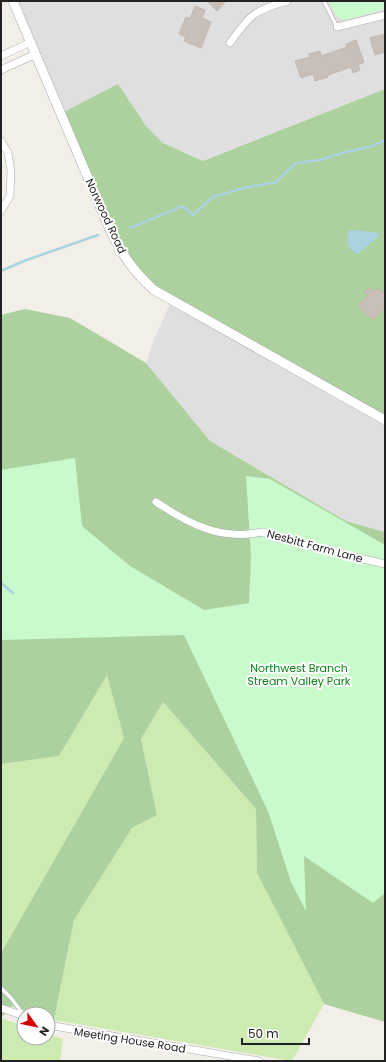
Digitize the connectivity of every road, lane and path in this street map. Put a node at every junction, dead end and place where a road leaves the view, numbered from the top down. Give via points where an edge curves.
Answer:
1 (13, 1) edge
2 (287, 1) edge
3 (324, 1) edge
4 (385, 15) edge
5 (337, 27) joint
6 (31, 42) junction
7 (230, 43) dead end
8 (36, 54) junction
9 (1, 56) edge
10 (1, 70) edge
11 (1, 141) edge
12 (2, 209) edge
13 (385, 420) edge
14 (156, 502) dead end
15 (385, 564) edge
16 (1, 988) edge
17 (17, 1006) edge
18 (1, 1008) edge
19 (16, 1013) edge
20 (56, 1026) edge
21 (259, 1061) edge

1 - 6 street, Norwood Road
2 - 7 street via 257,12 245,22
3 - 5 lane
4 - 5 street
6 - 8 street, Norwood Road
6 - 9 street
8 - 10 street
8 - 13 street, Norwood Road via 111,232 123,255 139,276 154,290
11 - 12 street via 8,153 11,171 10,196
14 - 15 street, Nesbitt Farm Lane via 179,517 207,530 235,535 262,532
16 - 17 lane
18 - 19 street
20 - 21 street, Meeting House Road

